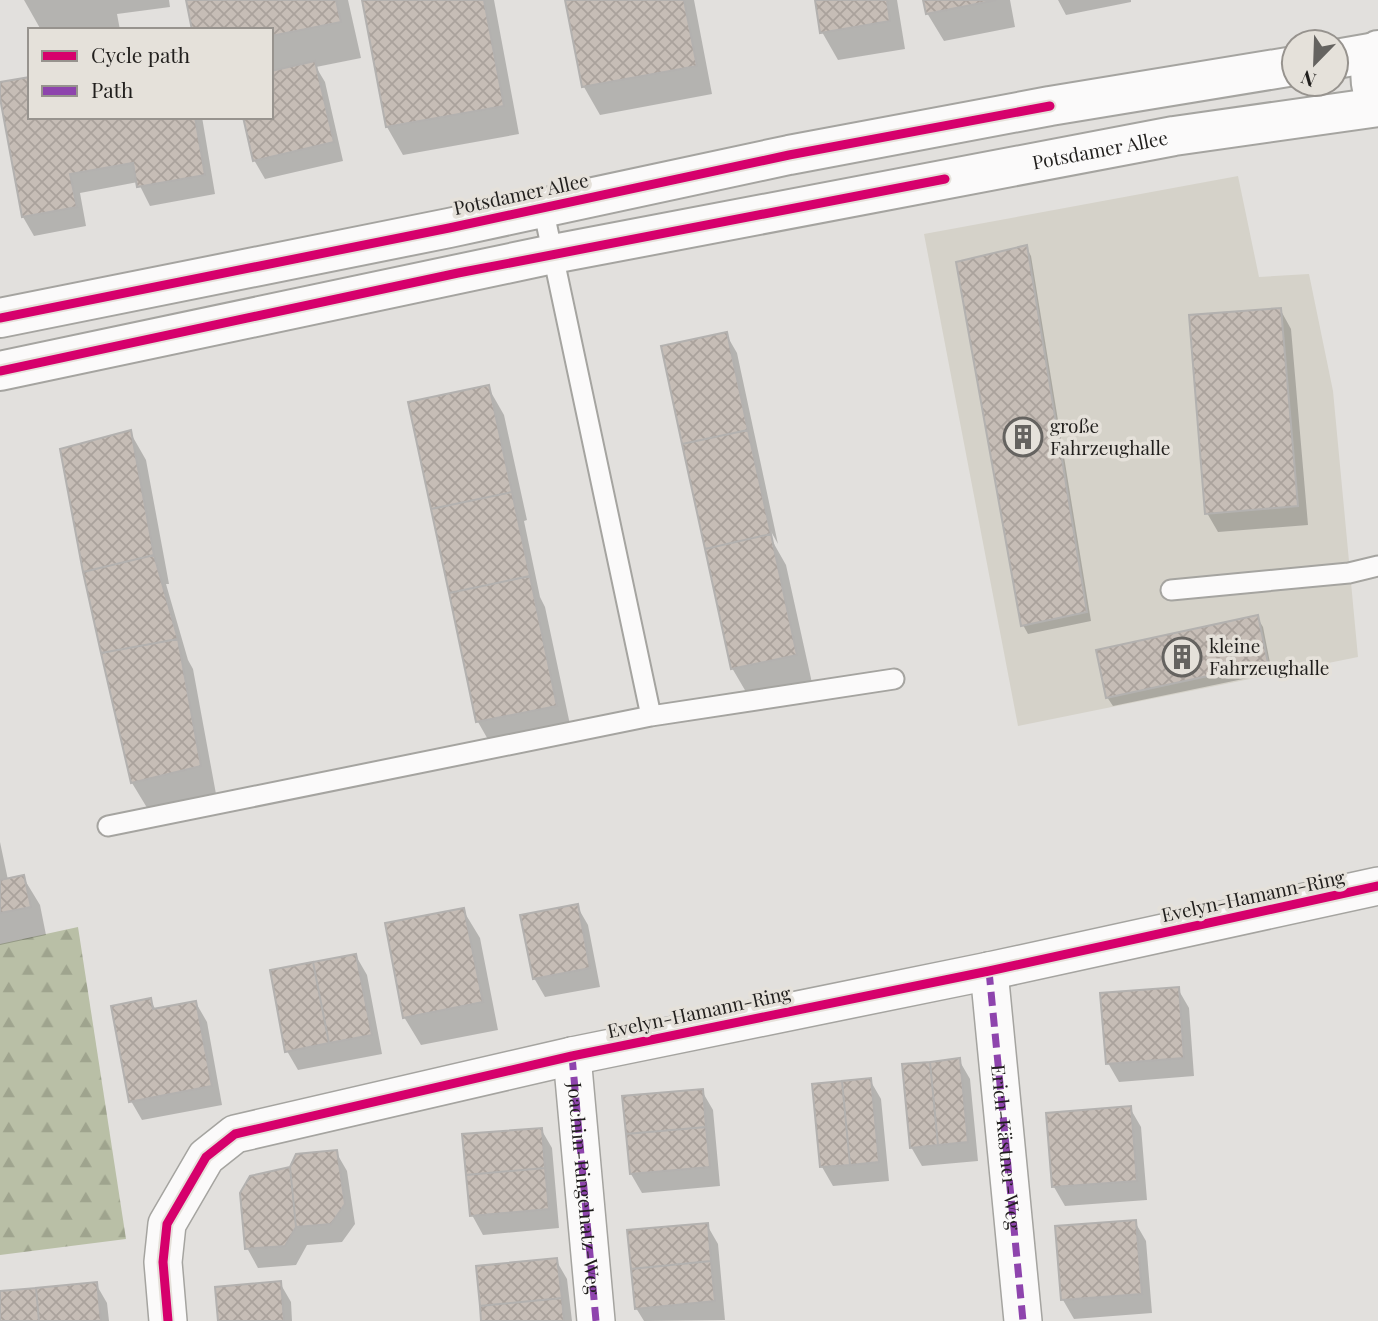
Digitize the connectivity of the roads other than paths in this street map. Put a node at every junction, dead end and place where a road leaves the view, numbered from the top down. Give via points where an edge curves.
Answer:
1 (1377, 51) edge
2 (1350, 56) edge
3 (1280, 68) edge
4 (1378, 106) edge
5 (543, 208) junction
6 (553, 254) junction
7 (0, 318) edge
8 (0, 371) edge
9 (1378, 566) edge
10 (1171, 590) dead end
11 (894, 680) dead end
12 (651, 716) junction
13 (108, 826) dead end
14 (1378, 886) edge
15 (989, 971) junction
16 (572, 1056) junction
17 (168, 1321) edge
18 (596, 1321) edge
19 (1023, 1321) edge

1 - 2 street
1 - 4 street via 1370,80
3 - 5 street, Potsdamer Allee via 789,155
4 - 6 street, Potsdamer Allee via 1174,136
5 - 6 lane
5 - 7 street, Potsdamer Allee
6 - 8 street, Potsdamer Allee
6 - 12 lane
9 - 10 lane via 1349,573
11 - 12 lane
12 - 13 lane
14 - 15 street, Evelyn-Hamann-Ring
15 - 16 street, Evelyn-Hamann-Ring
15 - 19 street, Erich-Kästner-Weg
16 - 17 street, Evelyn-Hamann-Ring via 235,1134 206,1157 167,1224 163,1262
16 - 18 street, Joachim-Ringelnatz-Weg

